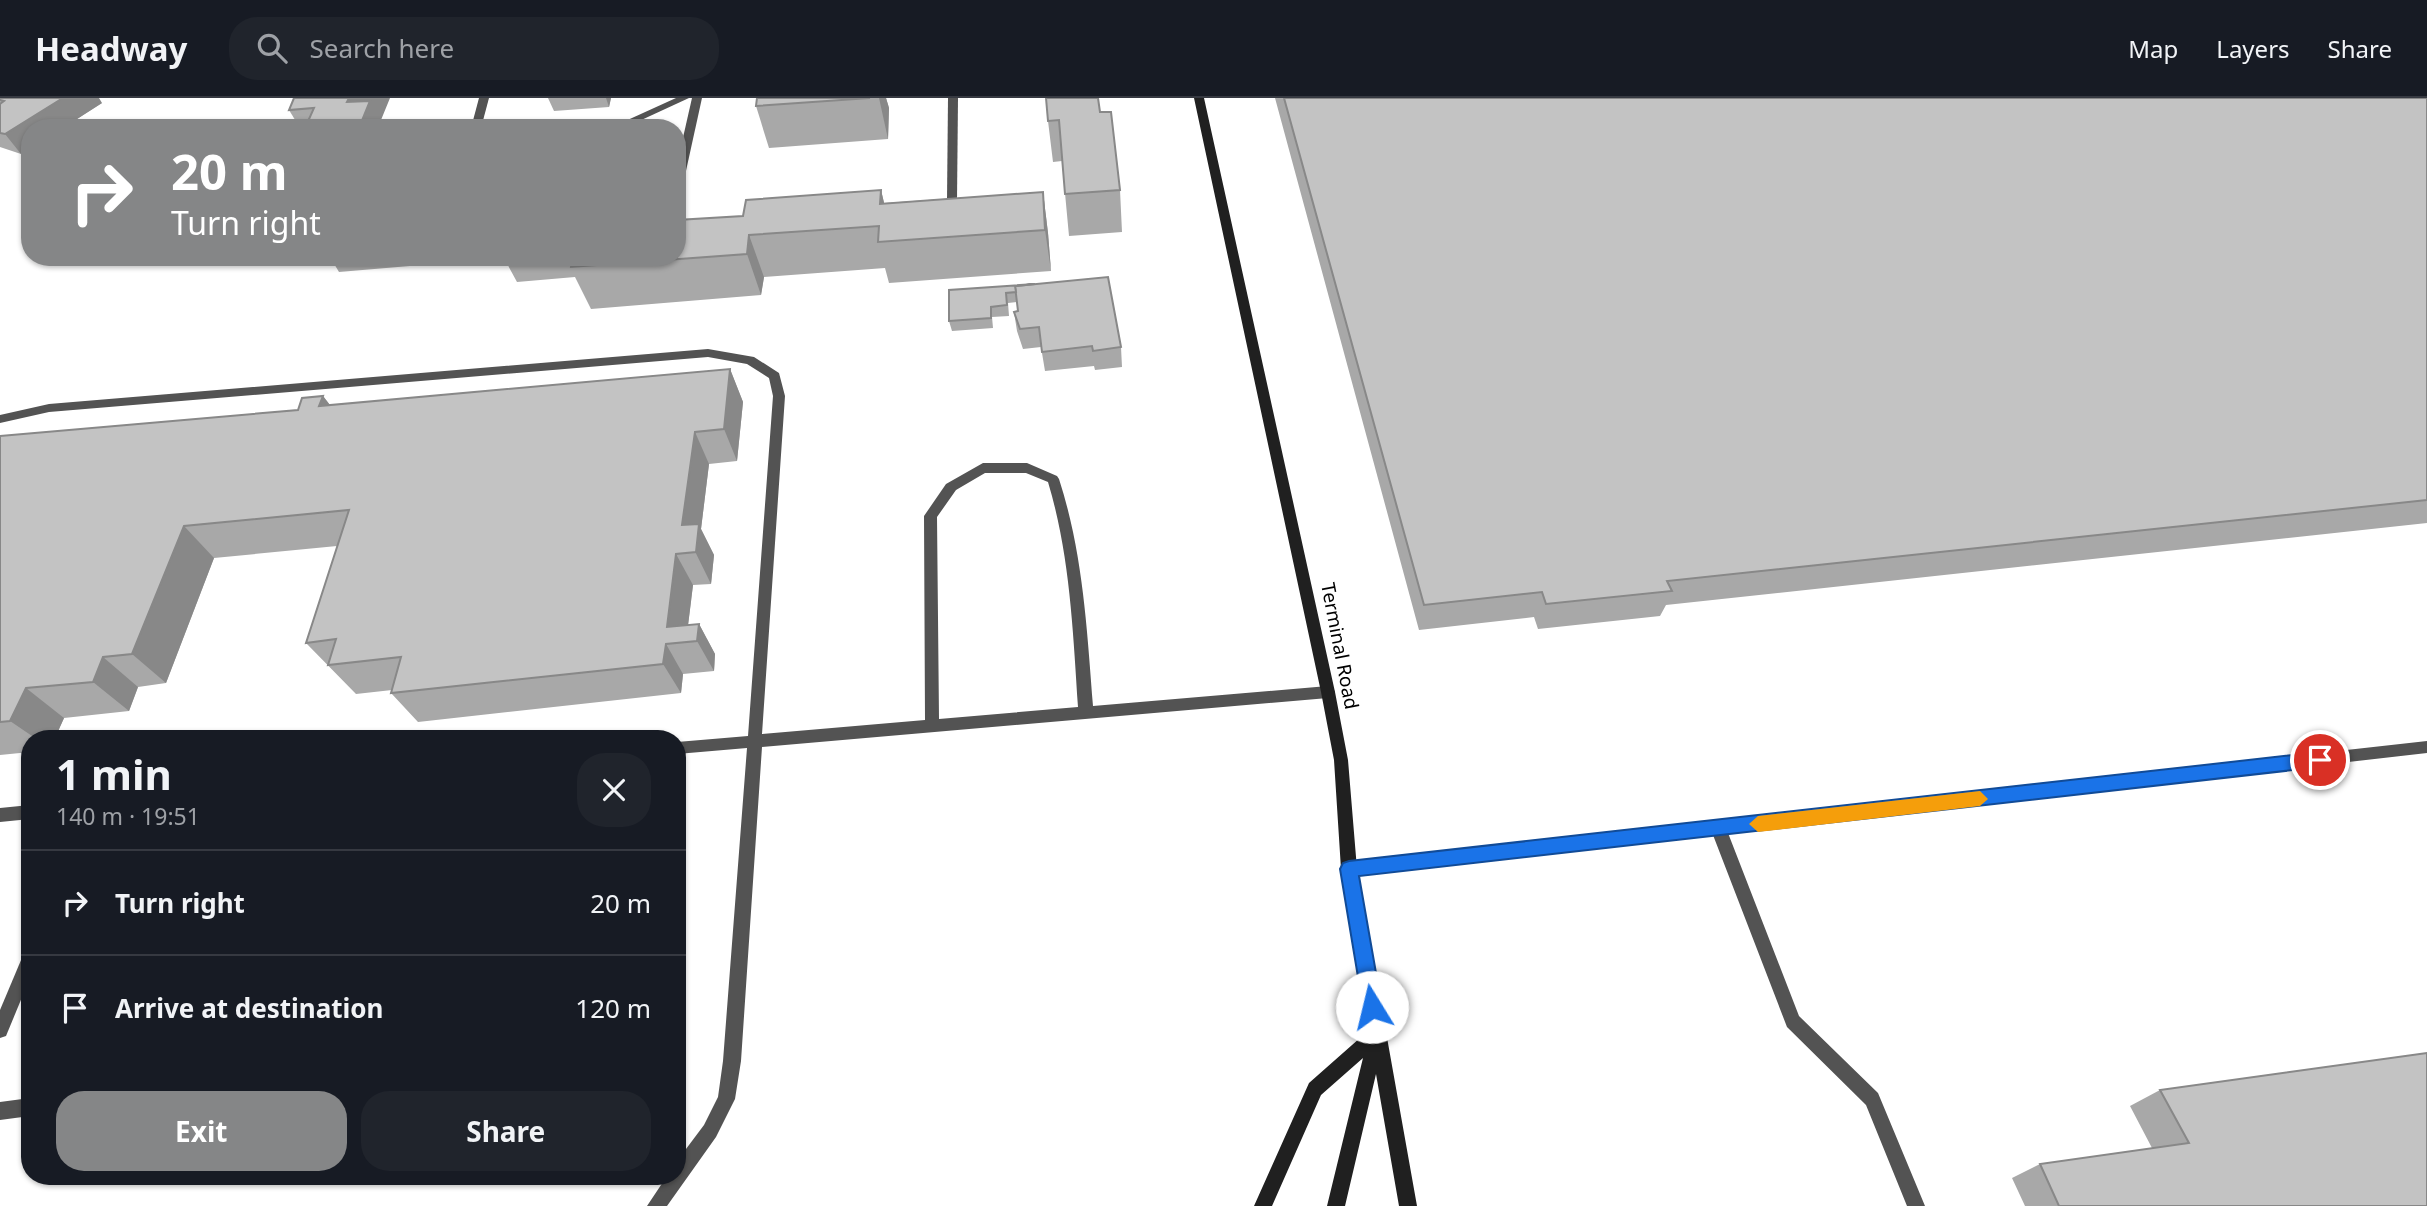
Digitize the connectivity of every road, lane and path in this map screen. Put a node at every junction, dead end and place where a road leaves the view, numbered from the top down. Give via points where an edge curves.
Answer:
1 (484, 98) edge
2 (684, 98) edge
3 (697, 98) edge
4 (953, 98) edge
5 (1199, 98) edge
6 (478, 119) edge
7 (636, 119) edge
8 (686, 148) edge
9 (952, 200) edge
10 (0, 419) edge
11 (1328, 692) junction
12 (1086, 712) junction
13 (932, 725) junction
14 (753, 741) junction
15 (686, 747) edge
16 (2427, 747) edge
17 (21, 813) edge
18 (0, 815) edge
19 (1718, 828) junction
20 (1349, 869) junction
21 (21, 980) edge
22 (0, 1030) edge
23 (1377, 1034) junction
24 (21, 1108) edge
25 (0, 1111) edge
26 (686, 1164) edge
27 (671, 1185) edge
28 (656, 1206) edge
29 (1263, 1206) edge
30 (1336, 1206) edge
31 (1408, 1206) edge
32 (1916, 1206) edge

1 - 6 lane
2 - 7 lane
3 - 8 lane
4 - 9 lane
5 - 11 main road, Terminal Road
10 - 14 lane via 48,408 694,354 750,360 775,376 779,396
11 - 12 lane
11 - 20 main road, Terminal Road via 1341,760
12 - 13 lane
12 - 13 lane via 1076,599 1062,503 1053,480 1027,468 983,468 951,487 930,516
13 - 14 lane
14 - 15 lane
14 - 26 lane via 732,1062 726,1099
16 - 19 lane
17 - 18 lane
19 - 20 lane
19 - 32 lane via 1793,1021 1872,1099
20 - 23 main road, Terminal Road
21 - 22 lane
23 - 29 main road via 1315,1089
23 - 30 main road, Terminal Road
23 - 31 main road
24 - 25 lane
27 - 28 lane

